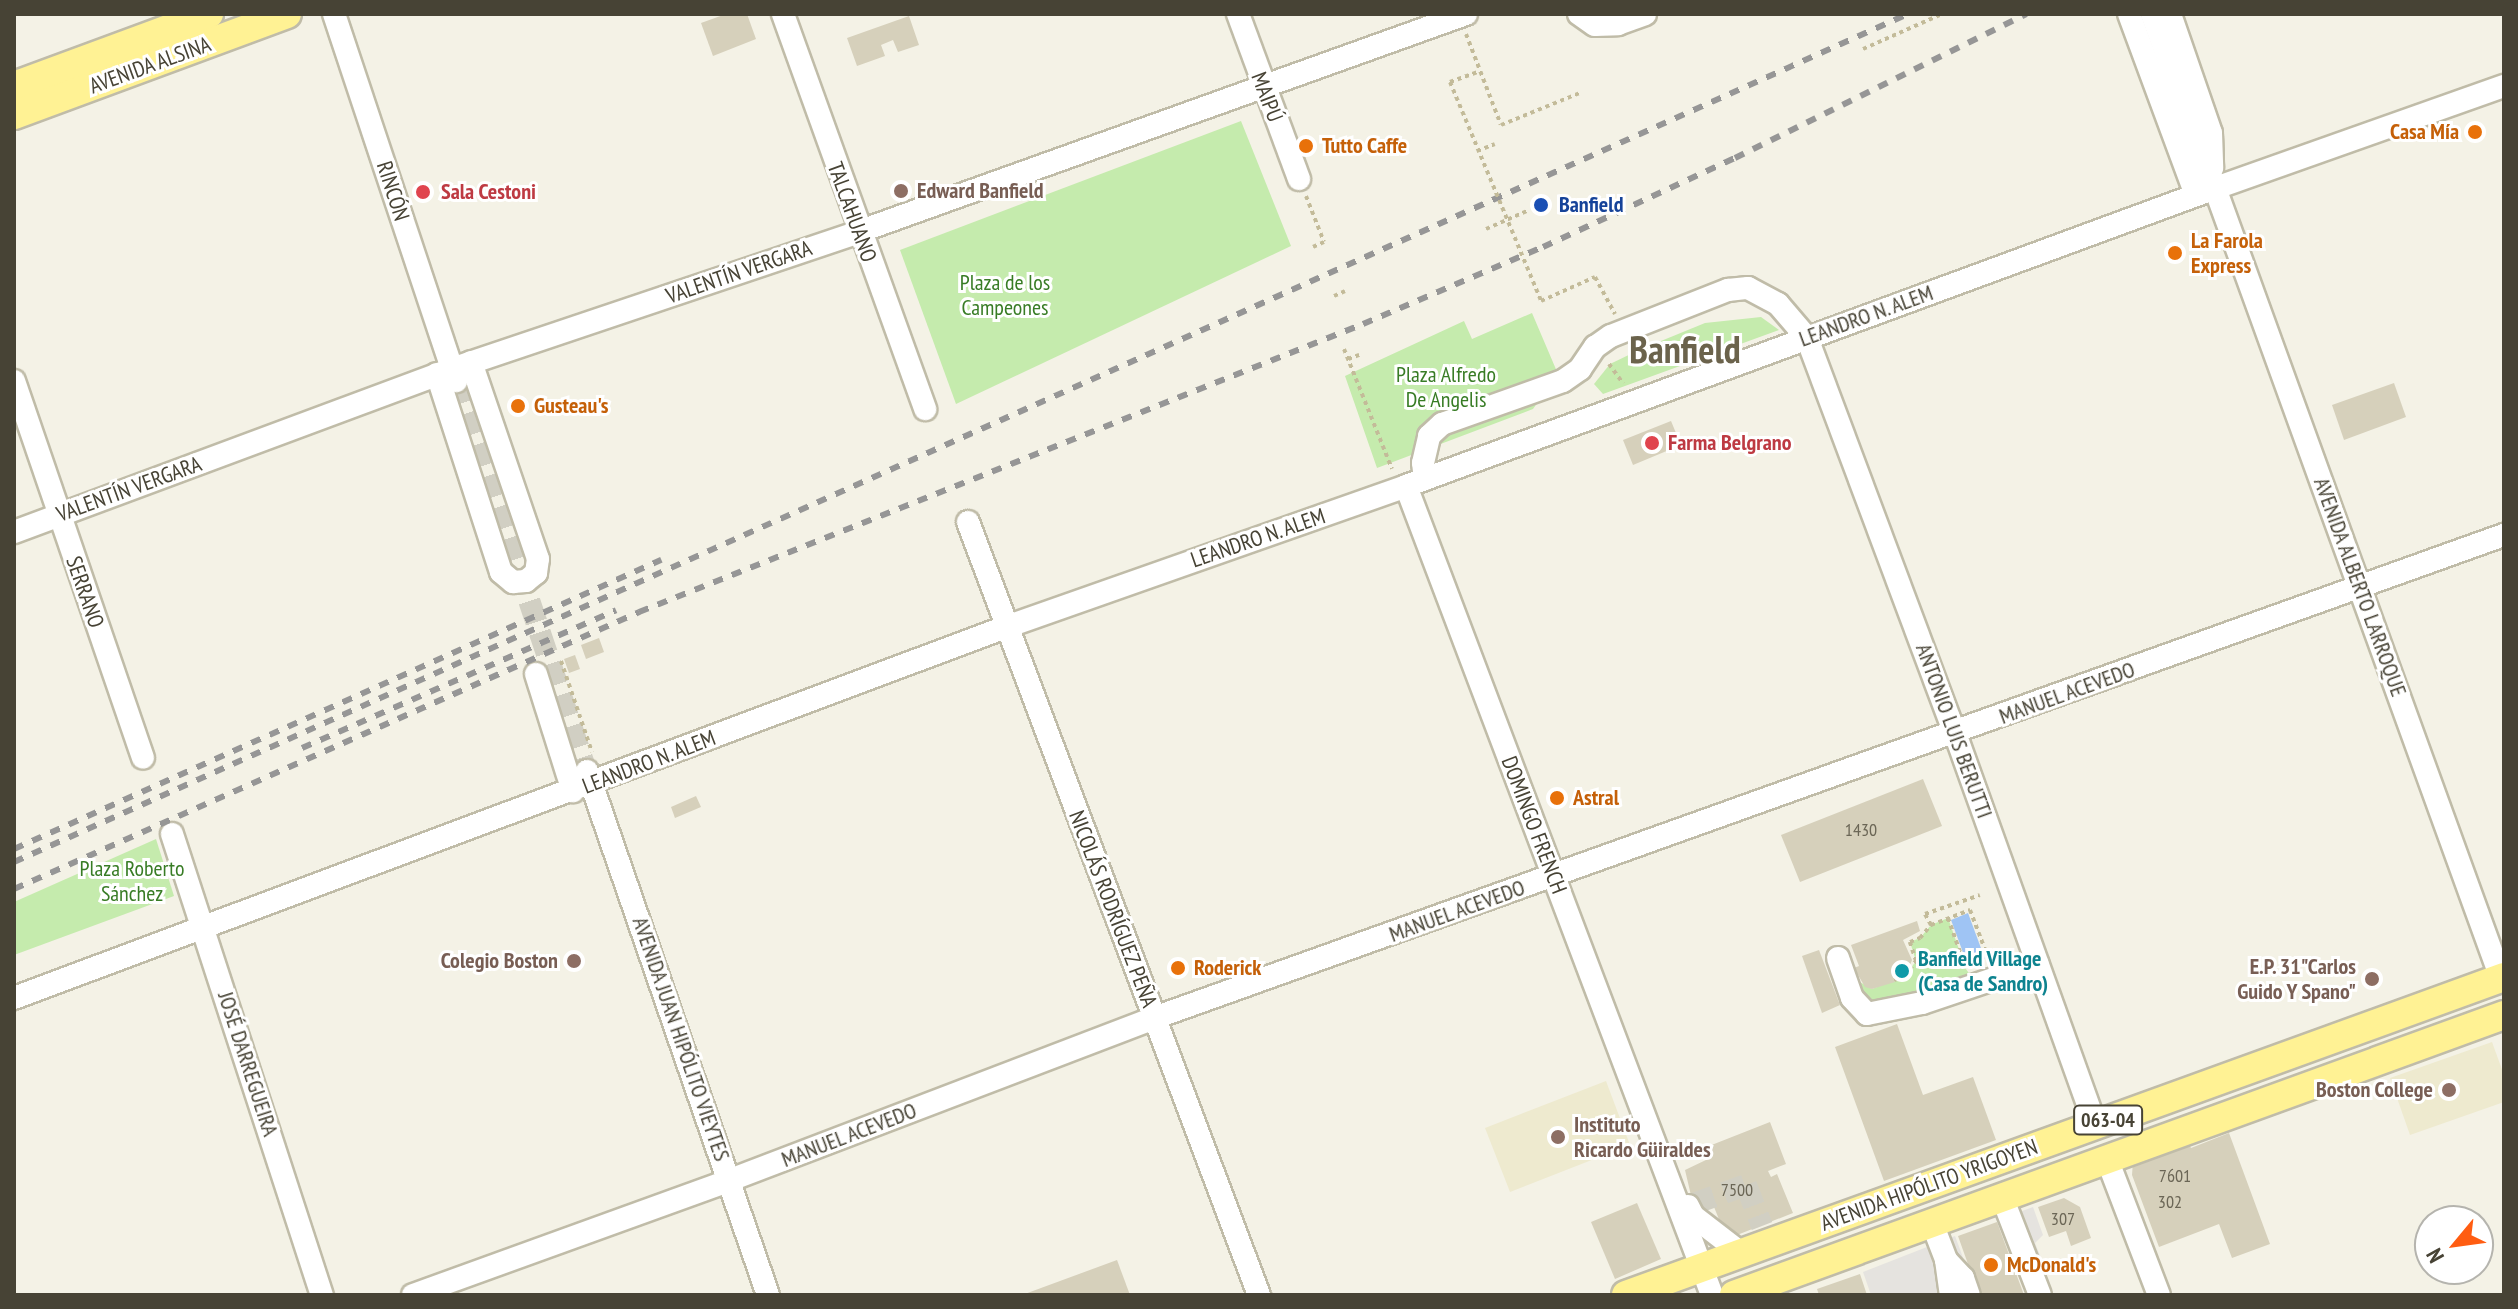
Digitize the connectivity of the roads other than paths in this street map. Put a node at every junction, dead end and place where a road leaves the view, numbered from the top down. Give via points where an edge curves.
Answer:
1 (209, 14) edge
2 (287, 14) edge
3 (334, 14) edge
4 (783, 14) edge
5 (1238, 14) edge
6 (1579, 14) edge
7 (1645, 14) edge
8 (2129, 14) edge
9 (2152, 14) edge
10 (2170, 14) edge
11 (1463, 15) edge
12 (1263, 85) junction
13 (14, 86) edge
14 (2504, 86) edge
15 (14, 115) edge
16 (1299, 179) road end
17 (2205, 192) junction
18 (858, 232) junction
19 (1807, 338) junction
20 (454, 372) junction
21 (14, 381) edge
22 (925, 409) dead end
23 (1416, 483) junction
24 (59, 515) junction
25 (968, 522) dead end
26 (14, 532) edge
27 (2504, 535) edge
28 (2361, 587) junction
29 (1006, 627) junction
30 (536, 674) dead end
31 (1955, 733) junction
32 (143, 758) dead end
33 (586, 774) junction
34 (172, 834) dead end
35 (1554, 877) junction
36 (204, 928) junction
37 (1838, 958) dead end
38 (2038, 964) junction
39 (2503, 980) edge
40 (14, 998) edge
41 (2504, 1015) edge
42 (1154, 1018) junction
43 (2095, 1125) junction
44 (2107, 1159) junction
45 (730, 1180) junction
46 (2002, 1197) junction
47 (1687, 1206) junction
48 (1932, 1223) junction
49 (1741, 1253) junction
50 (1946, 1260) junction
51 (1701, 1268) junction
52 (322, 1295) edge
53 (413, 1295) edge
54 (768, 1295) edge
55 (1259, 1295) edge
56 (1626, 1295) edge
57 (1712, 1295) edge
58 (1734, 1295) edge
59 (1951, 1295) edge
60 (1969, 1295) edge
61 (2040, 1295) edge
62 (2159, 1295) edge

1 - 13 main road, AVENIDA ALSINA
2 - 15 main road, AVENIDA ALSINA
3 - 20 street, RINCÓN
4 - 18 street, TALCAHUANO
5 - 12 street, MAIPÚ
6 - 7 street via 1595,25
8 - 17 street, AVENIDA ALBERTO LARROQUE
9 - 17 street, AVENIDA ALBERTO LARROQUE
10 - 17 street, AVENIDA ALBERTO LARROQUE via 2211,133
11 - 12 street, VALENTÍN VERGARA
12 - 16 street, MAIPÚ
12 - 18 street, VALENTÍN VERGARA
14 - 17 street, LEANDRO N. ALEM
17 - 19 street, LEANDRO N. ALEM
17 - 28 street, AVENIDA ALBERTO LARROQUE
18 - 20 street, VALENTÍN VERGARA
18 - 22 street, TALCAHUANO
19 - 23 street, LEANDRO N. ALEM
19 - 23 street, ANTONIO LUIS BERUTTI via 1778,304 1748,288 1728,290 1623,330 1595,347 1580,369 1563,381 1442,424 1429,436
19 - 31 street, ANTONIO LUIS BERUTTI
20 - 20 street via 501,572 513,582 526,581 536,573 538,559
20 - 24 street, VALENTÍN VERGARA
21 - 24 street, SERRANO
23 - 29 street, LEANDRO N. ALEM
23 - 35 street, DOMINGO FRENCH
24 - 26 street, VALENTÍN VERGARA
24 - 32 street, SERRANO
25 - 29 street, NICOLÁS RODRÍGUEZ PEÑA
27 - 28 street, MANUEL ACEVEDO
28 - 31 street, MANUEL ACEVEDO
28 - 39 street, AVENIDA ALBERTO LARROQUE
29 - 33 street, LEANDRO N. ALEM
29 - 42 street, NICOLÁS RODRÍGUEZ PEÑA
30 - 33 street, AVENIDA JUAN HIPÓLITO VIEYTES
31 - 35 street, MANUEL ACEVEDO
31 - 38 street, ANTONIO LUIS BERUTTI
33 - 36 street, LEANDRO N. ALEM
33 - 45 street, AVENIDA JUAN HIPÓLITO VIEYTES
34 - 36 street, JOSÉ DARREGUEIRA
35 - 42 street, MANUEL ACEVEDO
35 - 47 street, DOMINGO FRENCH
36 - 40 street, LEANDRO N. ALEM
36 - 52 street, JOSÉ DARREGUEIRA
37 - 38 street via 1852,998 1867,1014 1922,1003
38 - 43 street, ANTONIO LUIS BERUTTI
39 - 43 main road, AVENIDA HIPÓLITO YRIGOYEN / 063-04
41 - 44 main road, AVENIDA HIPÓLITO YRIGOYEN / 063-04
42 - 45 street, MANUEL ACEVEDO
42 - 55 street, NICOLÁS RODRÍGUEZ PEÑA
43 - 49 main road, AVENIDA HIPÓLITO YRIGOYEN / 063-04 via 1765,1235
44 - 46 main road, AVENIDA HIPÓLITO YRIGOYEN / 063-04
44 - 62 street
45 - 53 street, MANUEL ACEVEDO
45 - 54 street, AVENIDA JUAN HIPÓLITO VIEYTES
46 - 48 main road, AVENIDA HIPÓLITO YRIGOYEN / 063-04
46 - 61 street
47 - 49 street
47 - 51 street, DOMINGO FRENCH
48 - 50 street
48 - 58 main road, AVENIDA HIPÓLITO YRIGOYEN / 063-04
49 - 51 main road, AVENIDA HIPÓLITO YRIGOYEN / 063-04
50 - 59 street
50 - 60 street via 1963,1278
51 - 56 main road, AVENIDA HIPÓLITO YRIGOYEN / 063-04
51 - 57 street, DOMINGO FRENCH

